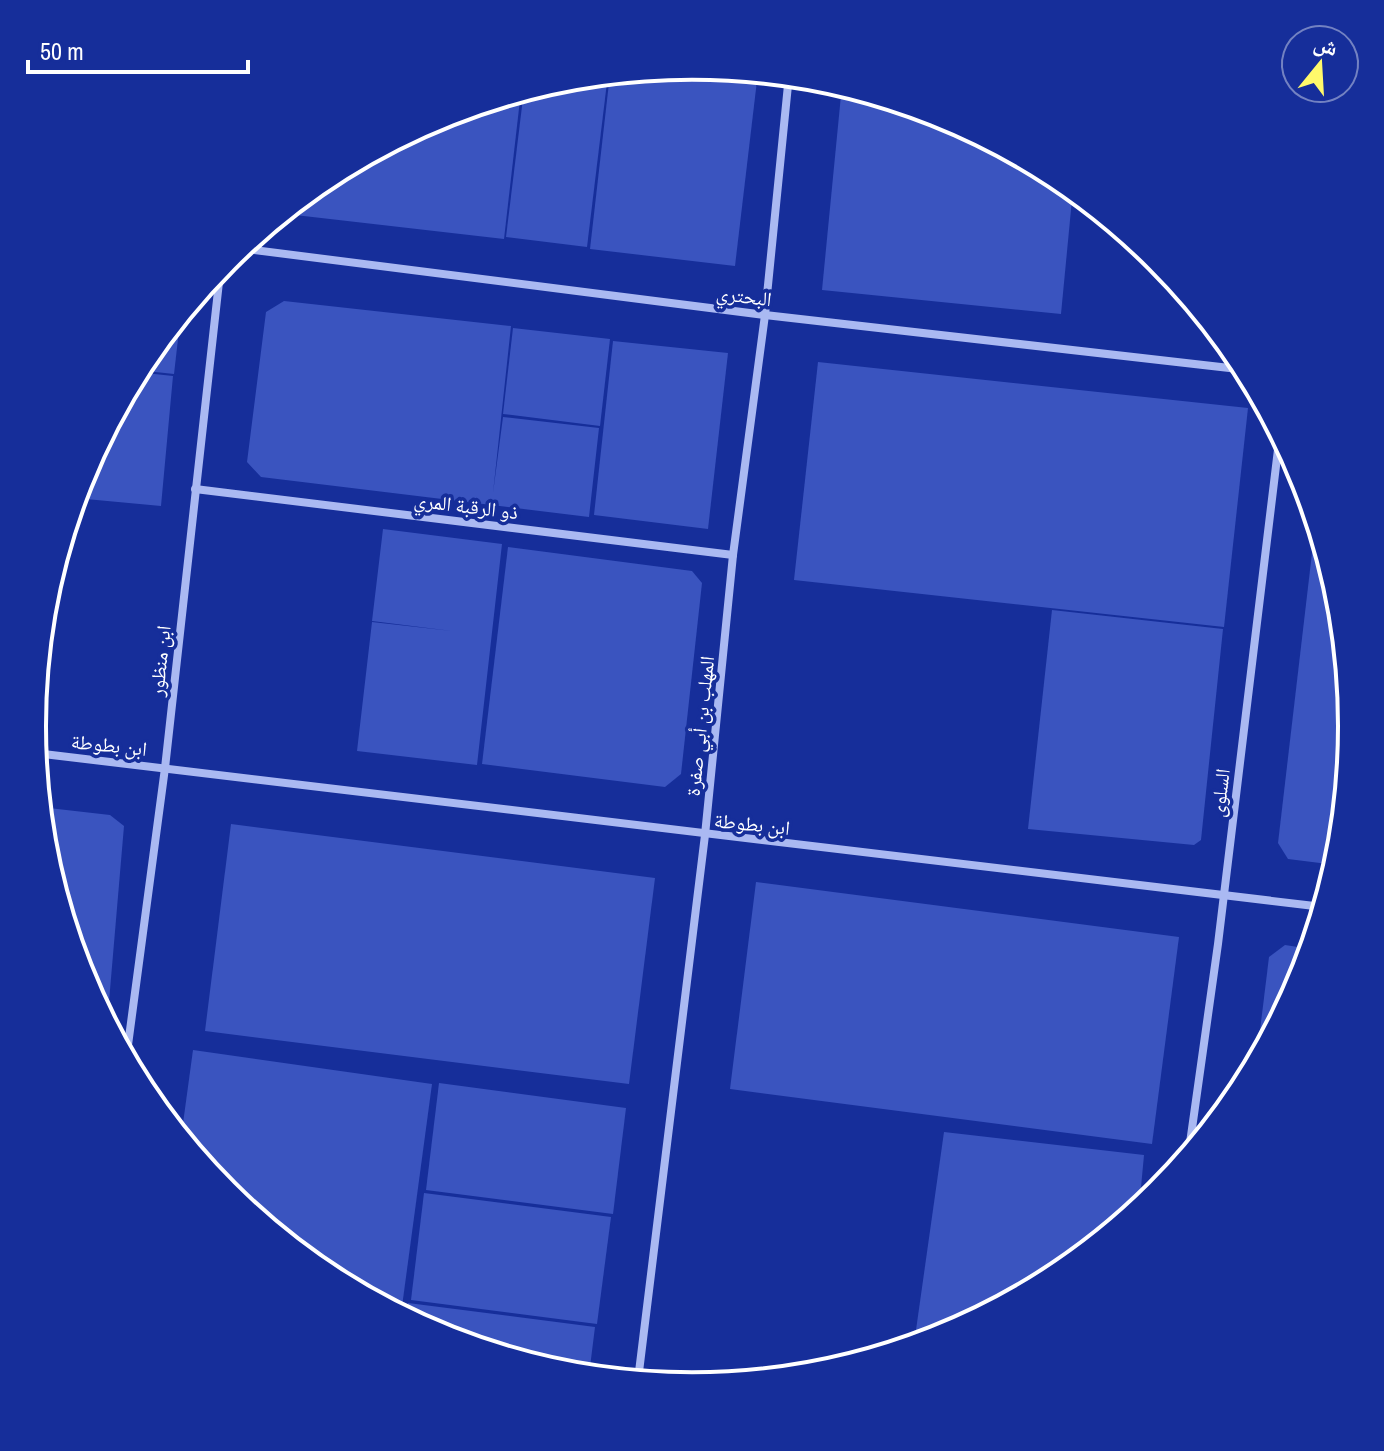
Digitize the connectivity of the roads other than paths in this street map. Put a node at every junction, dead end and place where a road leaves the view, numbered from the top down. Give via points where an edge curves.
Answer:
1 (788, 87) edge
2 (255, 250) edge
3 (218, 287) edge
4 (765, 315) junction
5 (1230, 368) edge
6 (1277, 454) edge
7 (195, 489) junction
8 (733, 555) junction
9 (47, 754) edge
10 (165, 768) junction
11 (705, 835) junction
12 (1224, 894) junction
13 (1312, 906) edge
14 (129, 1040) edge
15 (1191, 1136) edge
16 (639, 1369) edge

1 - 4 street, المهلب بن أبي صفرة
2 - 4 street, البحتري
3 - 7 street, ابن منظور
4 - 5 street, البحتري
4 - 8 street, المهلب بن أبي صفرة
6 - 12 street, السلوى
7 - 8 street, ذو الرقبة المري
7 - 10 street, ابن منظور
8 - 11 street, المهلب بن أبي صفرة
9 - 10 street, ابن بطوطة
10 - 11 street, ابن بطوطة
10 - 14 street, ابن منظور
11 - 12 street, ابن بطوطة
11 - 16 street, المهلب بن أبي صفرة
12 - 13 street, ابن بطوطة
12 - 15 street, السلوى

